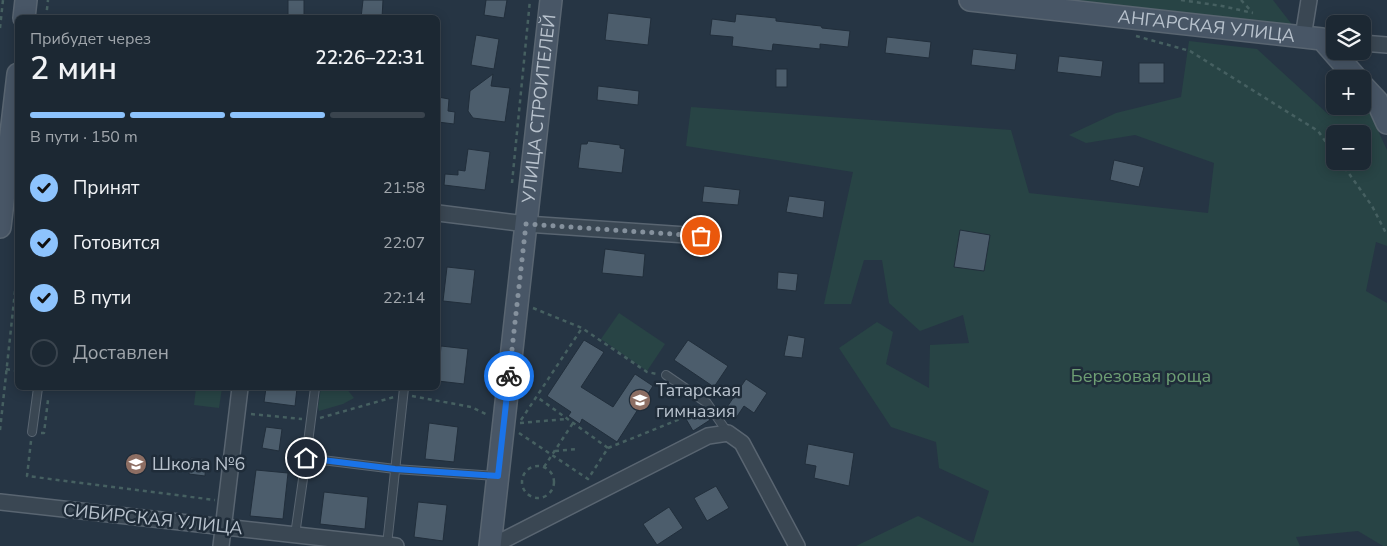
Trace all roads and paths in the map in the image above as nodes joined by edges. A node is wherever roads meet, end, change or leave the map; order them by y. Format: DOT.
graph roads {
  1 [pos="3,0"];
  2 [pos="26,0"];
  3 [pos="48,0"];
  4 [pos="530,0"];
  5 [pos="552,0"];
  6 [pos="970,0"];
  7 [pos="1181,0"];
  8 [pos="1309,0"];
  9 [pos="1253,13"];
  10 [pos="24,15"];
  11 [pos="46,15"];
  12 [pos="0,28"];
  13 [pos="1128,34"];
  14 [pos="1320,39"];
  15 [pos="1371,44"];
  16 [pos="1387,45"];
  17 [pos="1349,70"];
  18 [pos="1371,95"];
  19 [pos="15,101"];
  20 [pos="1387,123"];
  21 [pos="1326,142"];
  22 [pos="9,156"];
  23 [pos="1346,170"];
  24 [pos="512,183"];
  25 [pos="440,213"];
  26 [pos="526,224"];
  27 [pos="0,228"];
  28 [pos="1387,235"];
  29 [pos="701,236"];
  30 [pos="15,290"];
  31 [pos="517,303"];
  32 [pos="582,328"];
  33 [pos="6,370"];
  34 [pos="15,371"];
  35 [pos="666,375"];
  36 [pos="38,390"];
  37 [pos="240,390"];
  38 [pos="315,390"];
  39 [pos="403,391"];
  40 [pos="48,397"];
  41 [pos="537,397"];
  42 [pos="707,403"];
  43 [pos="237,412"];
  44 [pos="567,419"];
  45 [pos="311,420"];
  46 [pos="504,422"];
  47 [pos="573,423"];
  48 [pos="0,430"];
  49 [pos="32,432"];
  50 [pos="728,433"];
  51 [pos="608,448"];
  52 [pos="577,449"];
  53 [pos="555,451"];
  54 [pos="552,455"];
  55 [pos="306,458"];
  56 [pos="544,467"];
  57 [pos="395,469"];
  58 [pos="498,476"];
  59 [pos="226,501"];
  60 [pos="0,502"];
  61 [pos="223,526"];
  62 [pos="295,534"];
  63 [pos="221,546"];
  64 [pos="392,546"];
  65 [pos="491,546"];
  66 [pos="798,546"];
  1 -- 12 [label="path"];
  2 -- 10 [label="street"];
  3 -- 11 [label="path"];
  4 -- 24 [label="path"];
  5 -- 26 [label="street, УЛИЦА СТРОИТЕЛЕЙ"];
  6 -- 14 [label="street, АНГАРСКАЯ УЛИЦА"];
  7 -- 9 [label="path"];
  8 -- 14 [label="street"];
  13 -- 21 [label="path"];
  14 -- 17 [label="street"];
  15 -- 16 [label="street"];
  18 -- 20 [label="street"];
  19 -- 22 [label="street"];
  22 -- 27 [label="street"];
  23 -- 28 [label="path"];
  25 -- 26 [label="street"];
  26 -- 29 [label="street"];
  26 -- 31 [label="street, УЛИЦА СТРОИТЕЛЕЙ"];
  30 -- 33 [label="path"];
  31 -- 32 [label="path"];
  31 -- 46 [label="street, УЛИЦА СТРОИТЕЛЕЙ"];
  32 -- 35 [label="path"];
  32 -- 41 [label="path"];
  33 -- 34 [label="path"];
  33 -- 48 [label="path"];
  35 -- 42 [label="lane"];
  36 -- 49 [label="lane"];
  37 -- 43 [label="street"];
  38 -- 45 [label="lane"];
  39 -- 45 [label="path"];
  39 -- 46 [label="path"];
  39 -- 57 [label="lane"];
  40 -- 49 [label="path"];
  41 -- 44 [label="path"];
  41 -- 44 [label="path"];
  42 -- 50 [label="lane"];
  42 -- 51 [label="path"];
  43 -- 45 [label="path"];
  43 -- 59 [label="street"];
  44 -- 47 [label="path"];
  45 -- 55 [label="lane"];
  46 -- 54 [label="path"];
  46 -- 58 [label="street, УЛИЦА СТРОИТЕЛЕЙ"];
  47 -- 51 [label="path"];
  47 -- 53 [label="path"];
  49 -- 59 [label="path"];
  50 -- 65 [label="street"];
  50 -- 66 [label="street"];
  51 -- 54 [label="path"];
  52 -- 53 [label="path"];
  53 -- 54 [label="path"];
  54 -- 56 [label="path"];
  55 -- 57 [label="lane"];
  55 -- 62 [label="lane"];
  56 -- 56 [label="path"];
  57 -- 58 [label="lane"];
  57 -- 64 [label="lane"];
  58 -- 65 [label="street, УЛИЦА СТРОИТЕЛЕЙ"];
  59 -- 61 [label="street"];
  60 -- 61 [label="street, СИБИРСКАЯ УЛИЦА"];
  61 -- 62 [label="street, СИБИРСКАЯ УЛИЦА"];
  61 -- 63 [label="street"];
  62 -- 64 [label="street, СИБИРСКАЯ УЛИЦА"];
}
